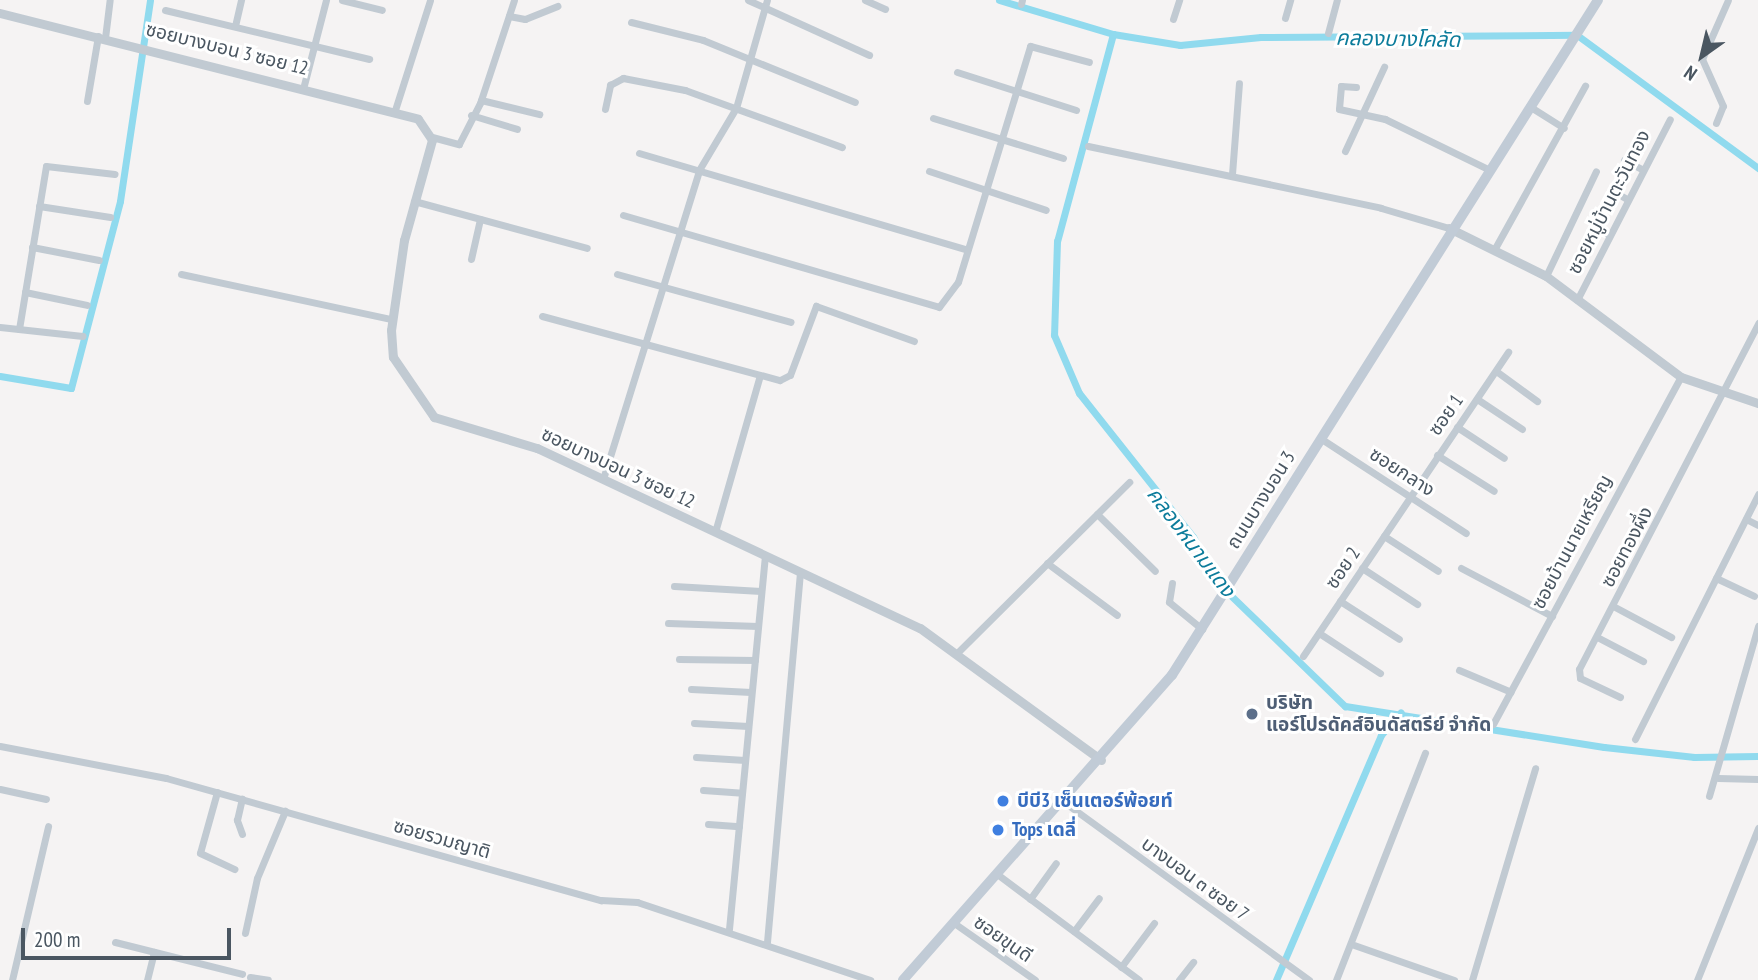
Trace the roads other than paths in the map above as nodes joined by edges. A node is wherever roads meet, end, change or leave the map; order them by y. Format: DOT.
graph roads {
  1 [pos="110,0"];
  2 [pos="241,0"];
  3 [pos="326,0"];
  4 [pos="342,0"];
  5 [pos="430,0"];
  6 [pos="514,0"];
  7 [pos="748,0"];
  8 [pos="864,0"];
  9 [pos="1179,0"];
  10 [pos="1290,0"];
  11 [pos="1337,0"];
  12 [pos="1598,0"];
  13 [pos="1728,0"];
  14 [pos="766,4"];
  15 [pos="558,6"];
  16 [pos="885,9"];
  17 [pos="165,10"];
  18 [pos="382,10"];
  19 [pos="0,13"];
  20 [pos="509,16"];
  21 [pos="1285,18"];
  22 [pos="1173,19"];
  23 [pos="631,22"];
  24 [pos="235,26"];
  25 [pos="1328,33"];
  26 [pos="102,37"];
  27 [pos="315,45"];
  28 [pos="869,55"];
  29 [pos="750,58"];
  30 [pos="369,59"];
  31 [pos="1089,62"];
  32 [pos="1384,67"];
  33 [pos="957,72"];
  34 [pos="1239,83"];
  35 [pos="304,85"];
  36 [pos="1585,86"];
  37 [pos="1356,87"];
  38 [pos="1016,90"];
  39 [pos="481,100"];
  40 [pos="87,102"];
  41 [pos="855,102"];
  42 [pos="1528,105"];
  43 [pos="736,108"];
  44 [pos="606,109"];
  45 [pos="395,110"];
  46 [pos="1076,110"];
  47 [pos="1364,113"];
  48 [pos="539,114"];
  49 [pos="471,115"];
  50 [pos="933,118"];
  51 [pos="1670,119"];
  52 [pos="1716,123"];
  53 [pos="1564,128"];
  54 [pos="517,129"];
  55 [pos="432,137"];
  56 [pos="1001,139"];
  57 [pos="1088,146"];
  58 [pos="842,147"];
  59 [pos="1345,151"];
  60 [pos="639,153"];
  61 [pos="1063,158"];
  62 [pos="1624,160"];
  63 [pos="1488,169"];
  64 [pos="1642,169"];
  65 [pos="699,170"];
  66 [pos="1595,171"];
  67 [pos="929,172"];
  68 [pos="116,174"];
  69 [pos="1232,174"];
  70 [pos="985,189"];
  71 [pos="1613,191"];
  72 [pos="1627,199"];
  73 [pos="414,201"];
  74 [pos="39,206"];
  75 [pos="1046,210"];
  76 [pos="623,215"];
  77 [pos="110,218"];
  78 [pos="480,219"];
  79 [pos="1593,227"];
  80 [pos="1449,228"];
  81 [pos="681,233"];
  82 [pos="1608,234"];
  83 [pos="32,247"];
  84 [pos="587,248"];
  85 [pos="966,249"];
  86 [pos="1494,250"];
  87 [pos="471,259"];
  88 [pos="99,260"];
  89 [pos="181,274"];
  90 [pos="617,274"];
  91 [pos="1546,276"];
  92 [pos="666,288"];
  93 [pos="25,292"];
  94 [pos="1577,300"];
  95 [pos="87,305"];
  96 [pos="542,316"];
  97 [pos="391,319"];
  98 [pos="790,322"];
  99 [pos="1758,323"];
  100 [pos="0,327"];
  101 [pos="19,329"];
  102 [pos="83,337"];
  103 [pos="914,341"];
  104 [pos="649,342"];
  105 [pos="1508,352"];
  106 [pos="1496,371"];
  107 [pos="760,375"];
  108 [pos="1681,377"];
  109 [pos="1725,391"];
  110 [pos="1476,399"];
  111 [pos="1537,401"];
  112 [pos="1758,403"];
  113 [pos="1457,427"];
  114 [pos="1522,429"];
  115 [pos="1320,438"];
  116 [pos="1437,455"];
  117 [pos="1504,458"];
  118 [pos="603,480"];
  119 [pos="1129,482"];
  120 [pos="1494,491"];
  121 [pos="1758,494"];
  122 [pos="1410,497"];
  123 [pos="1097,514"];
  124 [pos="1746,519"];
  125 [pos="1758,525"];
  126 [pos="715,532"];
  127 [pos="1466,533"];
  128 [pos="1384,536"];
  129 [pos="765,556"];
  130 [pos="1047,563"];
  131 [pos="1461,568"];
  132 [pos="1362,569"];
  133 [pos="1155,571"];
  134 [pos="1438,571"];
  135 [pos="800,572"];
  136 [pos="1716,578"];
  137 [pos="1171,583"];
  138 [pos="674,586"];
  139 [pos="761,590"];
  140 [pos="1754,596"];
  141 [pos="1340,601"];
  142 [pos="1418,604"];
  143 [pos="1613,606"];
  144 [pos="1117,615"];
  145 [pos="1552,616"];
  146 [pos="668,623"];
  147 [pos="758,626"];
  148 [pos="1758,626"];
  149 [pos="1202,629"];
  150 [pos="1319,633"];
  151 [pos="1597,637"];
  152 [pos="1671,637"];
  153 [pos="1399,639"];
  154 [pos="959,651"];
  155 [pos="1303,656"];
  156 [pos="679,659"];
  157 [pos="755,660"];
  158 [pos="1643,661"];
  159 [pos="1459,670"];
  160 [pos="1380,673"];
  161 [pos="691,690"];
  162 [pos="751,692"];
  163 [pos="1511,692"];
  164 [pos="1620,697"];
  165 [pos="694,723"];
  166 [pos="1493,724"];
  167 [pos="748,726"];
  168 [pos="1635,739"];
  169 [pos="0,746"];
  170 [pos="1425,753"];
  171 [pos="696,757"];
  172 [pos="745,760"];
  173 [pos="1101,760"];
  174 [pos="1535,768"];
  175 [pos="1718,773"];
  176 [pos="1758,779"];
  177 [pos="0,789"];
  178 [pos="703,790"];
  179 [pos="217,792"];
  180 [pos="742,793"];
  181 [pos="1709,796"];
  182 [pos="46,799"];
  183 [pos="242,799"];
  184 [pos="1064,802"];
  185 [pos="285,811"];
  186 [pos="708,824"];
  187 [pos="48,826"];
  188 [pos="739,826"];
  189 [pos="1758,828"];
  190 [pos="242,834"];
  191 [pos="1056,863"];
  192 [pos="235,869"];
  193 [pos="997,874"];
  194 [pos="1099,898"];
  195 [pos="1030,899"];
  196 [pos="954,923"];
  197 [pos="1154,923"];
  198 [pos="729,929"];
  199 [pos="1074,932"];
  200 [pos="244,933"];
  201 [pos="115,942"];
  202 [pos="767,942"];
  203 [pos="1354,945"];
  204 [pos="154,952"];
  205 [pos="1193,962"];
  206 [pos="1121,967"];
  207 [pos="242,974"];
  208 [pos="250,977"];
  209 [pos="12,980"];
  210 [pos="147,980"];
  211 [pos="268,980"];
  212 [pos="870,980"];
  213 [pos="903,980"];
  214 [pos="1035,980"];
  215 [pos="1139,980"];
  216 [pos="1180,980"];
  217 [pos="1309,980"];
  218 [pos="1336,980"];
  219 [pos="1454,980"];
  220 [pos="1472,980"];
  221 [pos="1697,980"];
  1 -- 26 [label="street"];
  2 -- 24 [label="street"];
  3 -- 27 [label="street"];
  4 -- 18 [label="street"];
  5 -- 45 [label="street"];
  6 -- 20 [label="street"];
  7 -- 14 [label="street"];
  8 -- 16 [label="street"];
  9 -- 22 [label="street"];
  10 -- 21 [label="street"];
  11 -- 25 [label="street"];
  12 -- 42 [label="main road, ถนนบางบอน 3"];
  13 -- 52 [label="street"];
  14 -- 28 [label="street"];
  14 -- 29 [label="street"];
  15 -- 20 [label="street"];
  17 -- 24 [label="street"];
  19 -- 26 [label="street, ซอยบางบอน 3 ซอย 12"];
  20 -- 39 [label="street"];
  23 -- 29 [label="street"];
  24 -- 27 [label="street"];
  26 -- 35 [label="street, ซอยบางบอน 3 ซอย 12"];
  26 -- 40 [label="street"];
  27 -- 30 [label="street"];
  27 -- 35 [label="street"];
  29 -- 41 [label="street"];
  29 -- 43 [label="street"];
  31 -- 38 [label="street"];
  32 -- 47 [label="street"];
  33 -- 38 [label="street"];
  34 -- 69 [label="street"];
  35 -- 45 [label="street, ซอยบางบอน 3 ซอย 12"];
  36 -- 53 [label="street"];
  37 -- 47 [label="street"];
  38 -- 46 [label="street"];
  38 -- 56 [label="street"];
  39 -- 48 [label="street"];
  39 -- 49 [label="street"];
  42 -- 53 [label="street"];
  42 -- 63 [label="main road, ถนนบางบอน 3"];
  43 -- 44 [label="street"];
  43 -- 58 [label="street"];
  43 -- 65 [label="street"];
  45 -- 55 [label="street, ซอยบางบอน 3 ซอย 12"];
  47 -- 59 [label="street"];
  47 -- 63 [label="street"];
  49 -- 54 [label="street"];
  49 -- 55 [label="street"];
  50 -- 56 [label="street"];
  51 -- 64 [label="street, ซอยหมู่บ้านตะวันทอง"];
  53 -- 86 [label="street"];
  55 -- 73 [label="street, ซอยบางบอน 3 ซอย 12"];
  56 -- 61 [label="street"];
  56 -- 70 [label="street"];
  57 -- 69 [label="street"];
  60 -- 65 [label="street"];
  62 -- 64 [label="street"];
  63 -- 80 [label="main road, ถนนบางบอน 3"];
  64 -- 72 [label="street, ซอยหมู่บ้านตะวันทอง"];
  65 -- 81 [label="street"];
  65 -- 85 [label="street"];
  66 -- 91 [label="street"];
  67 -- 70 [label="street"];
  68 -- 74 [label="street"];
  69 -- 80 [label="street"];
  70 -- 75 [label="street"];
  70 -- 85 [label="street"];
  71 -- 72 [label="street"];
  72 -- 82 [label="street, ซอยหมู่บ้านตะวันทอง"];
  73 -- 78 [label="street"];
  73 -- 97 [label="street, ซอยบางบอน 3 ซอย 12"];
  74 -- 77 [label="street"];
  74 -- 83 [label="street"];
  76 -- 81 [label="street"];
  78 -- 84 [label="street"];
  78 -- 87 [label="street"];
  79 -- 82 [label="street"];
  80 -- 86 [label="street"];
  80 -- 115 [label="main road, ถนนบางบอน 3"];
  81 -- 85 [label="street"];
  81 -- 92 [label="street"];
  82 -- 94 [label="street, ซอยหมู่บ้านตะวันทอง"];
  83 -- 88 [label="street"];
  83 -- 93 [label="street"];
  86 -- 91 [label="street"];
  89 -- 97 [label="street"];
  90 -- 92 [label="street"];
  91 -- 94 [label="street"];
  92 -- 98 [label="street"];
  92 -- 104 [label="street"];
  93 -- 95 [label="street"];
  93 -- 101 [label="street"];
  94 -- 108 [label="street"];
  96 -- 104 [label="street"];
  97 -- 118 [label="street, ซอยบางบอน 3 ซอย 12"];
  99 -- 109 [label="street, ซอยทองผึ่ง"];
  100 -- 101 [label="street"];
  101 -- 102 [label="street"];
  103 -- 107 [label="street"];
  104 -- 107 [label="street"];
  104 -- 118 [label="street"];
  105 -- 106 [label="street, ซอย 1"];
  106 -- 110 [label="street, ซอย 1"];
  106 -- 111 [label="street"];
  107 -- 126 [label="street"];
  108 -- 109 [label="street"];
  108 -- 145 [label="street, ซอยบ้านนายเหรียญ"];
  109 -- 112 [label="street"];
  109 -- 143 [label="street, ซอยทองผึ่ง"];
  110 -- 113 [label="street, ซอย 1"];
  110 -- 114 [label="street"];
  113 -- 116 [label="street, ซอย 1"];
  113 -- 117 [label="street"];
  115 -- 122 [label="street, ซอยกลาง"];
  115 -- 149 [label="main road, ถนนบางบอน 3"];
  116 -- 120 [label="street"];
  116 -- 122 [label="street, ซอย 1"];
  118 -- 126 [label="street, ซอยบางบอน 3 ซอย 12"];
  119 -- 123 [label="street"];
  121 -- 124 [label="street"];
  122 -- 127 [label="street, ซอยกลาง"];
  122 -- 128 [label="street, ซอย 2"];
  123 -- 130 [label="street"];
  123 -- 133 [label="street"];
  124 -- 125 [label="street"];
  124 -- 136 [label="street"];
  126 -- 129 [label="street, ซอยบางบอน 3 ซอย 12"];
  128 -- 132 [label="street, ซอย 2"];
  128 -- 134 [label="street"];
  129 -- 135 [label="street, ซอยบางบอน 3 ซอย 12"];
  129 -- 139 [label="street"];
  130 -- 144 [label="street"];
  130 -- 154 [label="street"];
  131 -- 145 [label="street"];
  132 -- 141 [label="street, ซอย 2"];
  132 -- 142 [label="street"];
  135 -- 154 [label="street, ซอยบางบอน 3 ซอย 12"];
  135 -- 202 [label="street"];
  136 -- 140 [label="street"];
  136 -- 168 [label="street"];
  137 -- 149 [label="street"];
  138 -- 139 [label="street"];
  139 -- 147 [label="street"];
  141 -- 150 [label="street, ซอย 2"];
  141 -- 153 [label="street"];
  143 -- 151 [label="street, ซอยทองผึ่ง"];
  143 -- 152 [label="street"];
  145 -- 163 [label="street, ซอยบ้านนายเหรียญ"];
  146 -- 147 [label="street"];
  147 -- 157 [label="street"];
  148 -- 175 [label="street"];
  149 -- 173 [label="main road, ถนนบางบอน 3"];
  150 -- 155 [label="street, ซอย 2"];
  150 -- 160 [label="street"];
  151 -- 158 [label="street"];
  151 -- 164 [label="street, ซอยทองผึ่ง"];
  154 -- 173 [label="street, ซอยบางบอน 3 ซอย 12"];
  156 -- 157 [label="street"];
  157 -- 162 [label="street"];
  159 -- 163 [label="street"];
  161 -- 162 [label="street"];
  162 -- 167 [label="street"];
  163 -- 166 [label="street, ซอยบ้านนายเหรียญ"];
  165 -- 167 [label="street"];
  167 -- 172 [label="street"];
  169 -- 179 [label="street, ซอยรวมญาติ"];
  170 -- 203 [label="street"];
  171 -- 172 [label="street"];
  172 -- 180 [label="street"];
  173 -- 184 [label="main road, ถนนบางบอน 3"];
  174 -- 220 [label="street"];
  175 -- 176 [label="street"];
  175 -- 181 [label="street"];
  177 -- 182 [label="street"];
  178 -- 180 [label="street"];
  179 -- 183 [label="street, ซอยรวมญาติ"];
  179 -- 192 [label="street"];
  180 -- 188 [label="street"];
  183 -- 185 [label="street, ซอยรวมญาติ"];
  183 -- 190 [label="street"];
  184 -- 193 [label="main road, ถนนบางบอน 3"];
  184 -- 217 [label="street, บางบอน ๓ ซอย 7"];
  185 -- 198 [label="street, ซอยรวมญาติ"];
  185 -- 200 [label="street"];
  186 -- 188 [label="street"];
  187 -- 209 [label="street"];
  188 -- 198 [label="street"];
  189 -- 221 [label="street"];
  191 -- 195 [label="street"];
  193 -- 195 [label="street"];
  193 -- 196 [label="main road, ถนนบางบอน 3"];
  194 -- 199 [label="street"];
  195 -- 199 [label="street"];
  196 -- 213 [label="main road, ถนนบางบอน 3"];
  196 -- 214 [label="street, ซอยขุนดี"];
  197 -- 206 [label="street"];
  198 -- 202 [label="street, ซอยรวมญาติ"];
  199 -- 206 [label="street"];
  201 -- 204 [label="street"];
  202 -- 212 [label="street, ซอยรวมญาติ"];
  203 -- 218 [label="street"];
  203 -- 219 [label="street"];
  204 -- 207 [label="street"];
  204 -- 210 [label="street"];
  205 -- 216 [label="street"];
  206 -- 215 [label="street"];
  208 -- 211 [label="street"];
}
